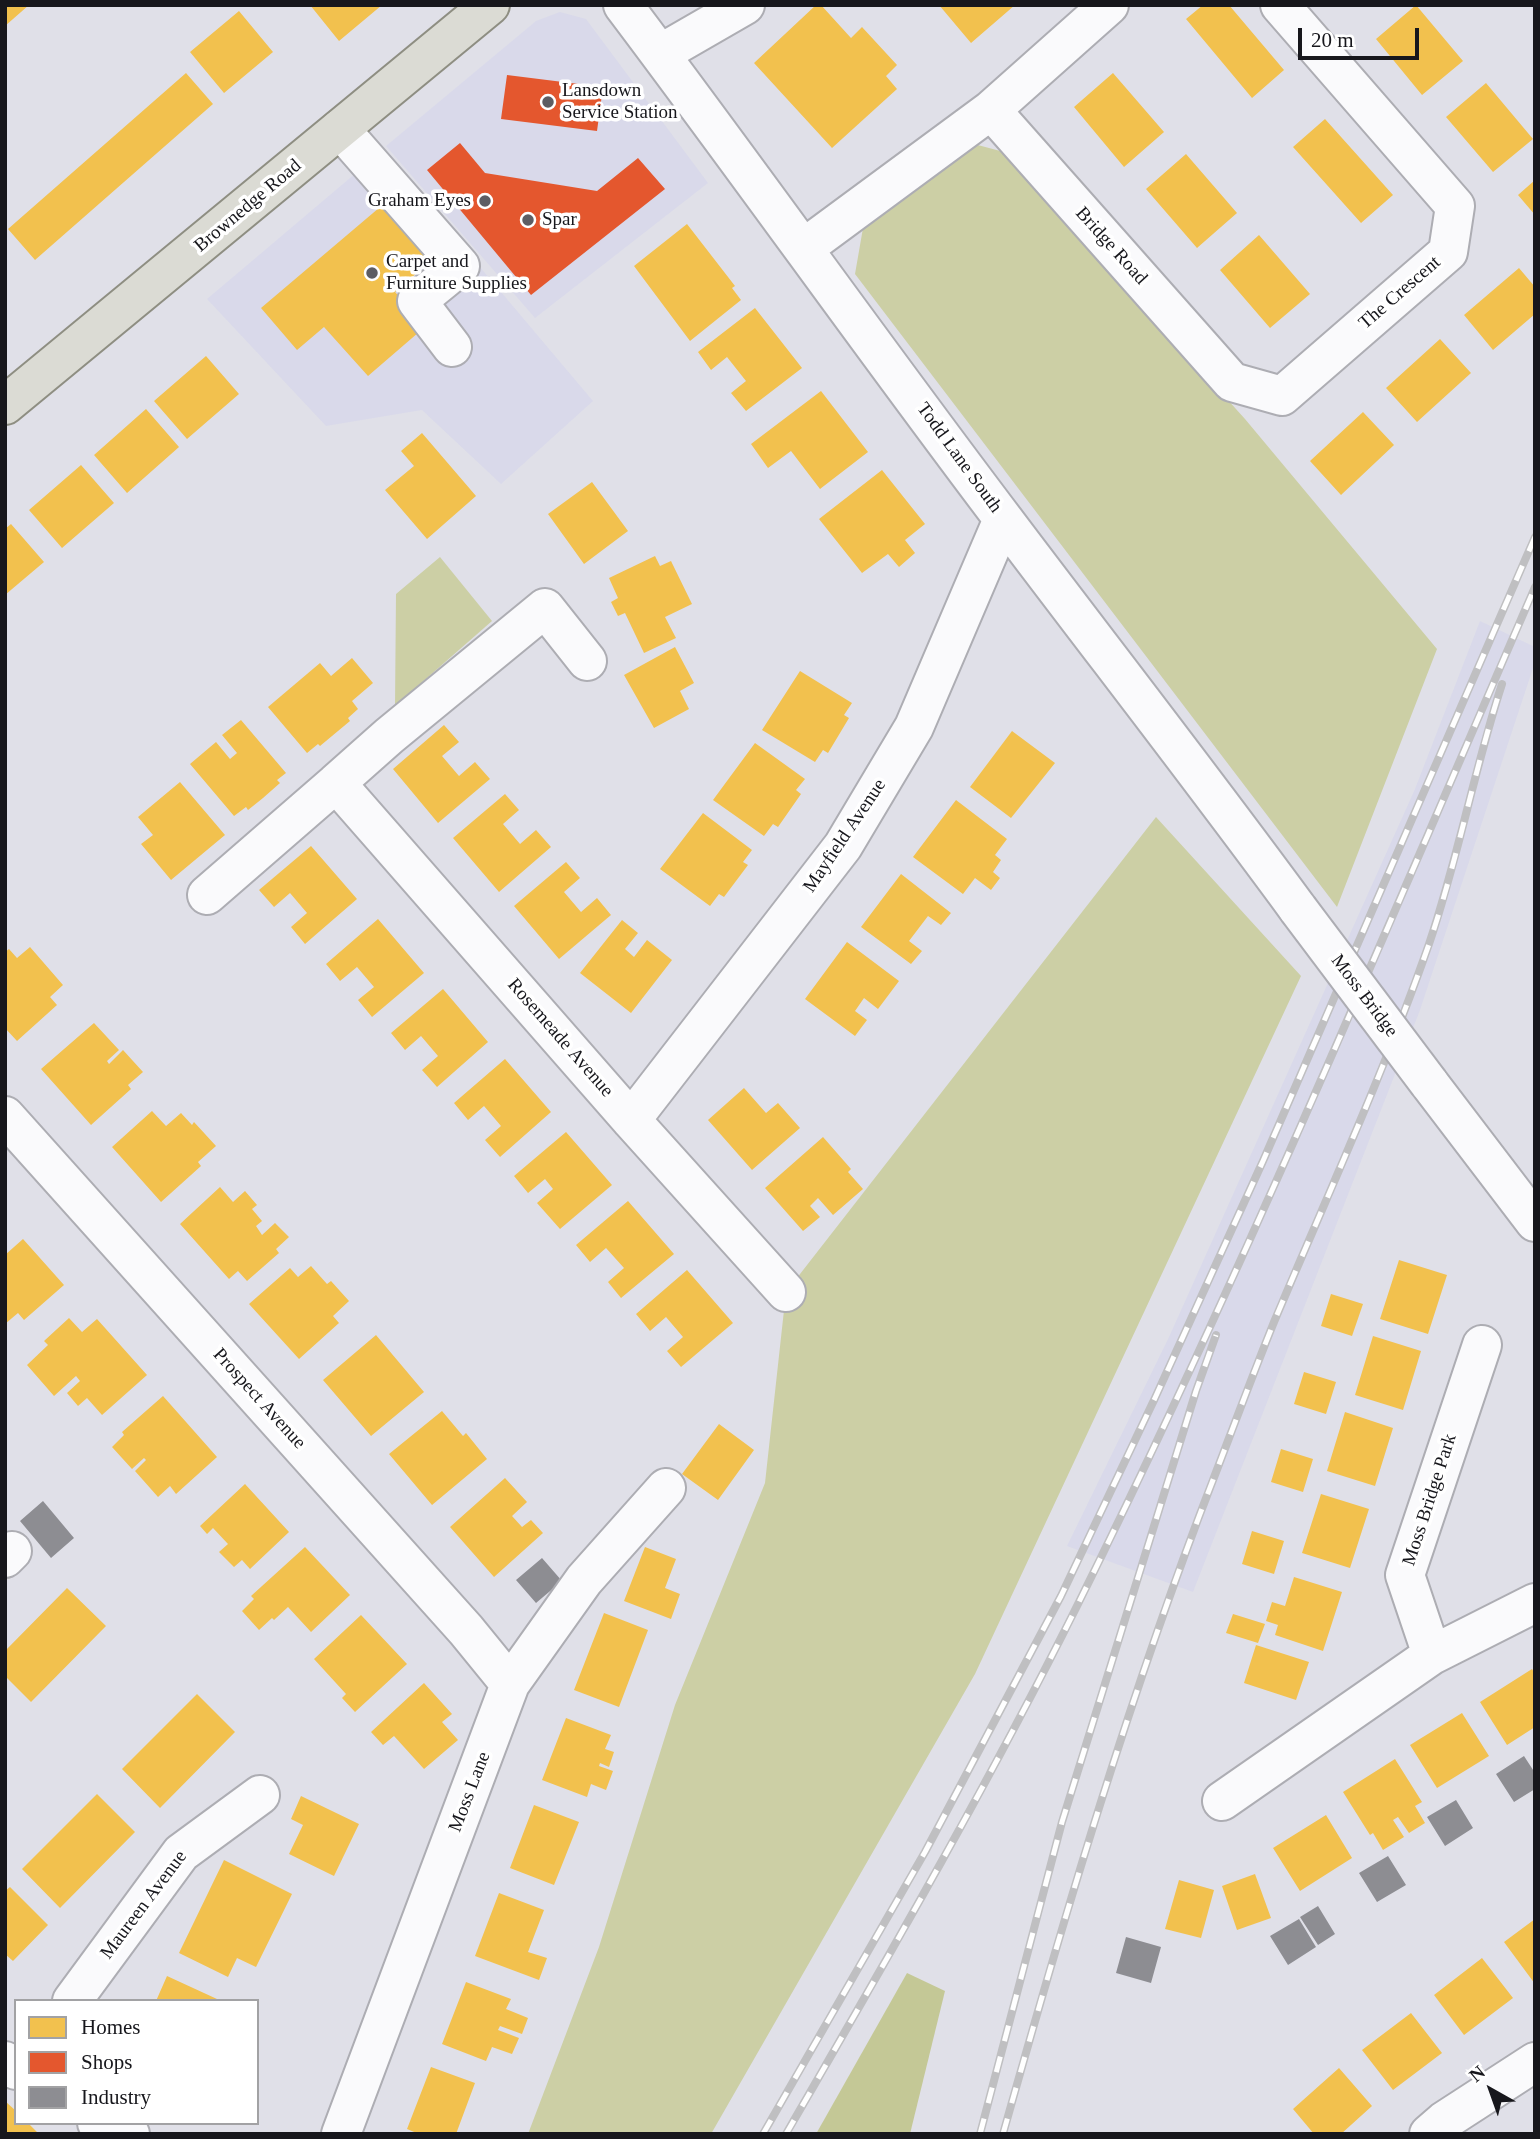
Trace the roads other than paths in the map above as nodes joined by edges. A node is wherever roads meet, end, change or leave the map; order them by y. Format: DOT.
graph roads {
  1 [pos="490,5"];
  2 [pos="623,5"];
  3 [pos="745,5"];
  4 [pos="1109,5"];
  5 [pos="1280,5"];
  6 [pos="660,54"];
  7 [pos="991,110"];
  8 [pos="340,129"];
  9 [pos="804,247"];
  10 [pos="452,347"];
  11 [pos="1232,382"];
  12 [pos="5,405"];
  13 [pos="1003,519"];
  14 [pos="587,661"];
  15 [pos="336,783"];
  16 [pos="207,895"];
  17 [pos="1298,909"];
  18 [pos="5,1116"];
  19 [pos="631,1120"];
  20 [pos="1535,1222"];
  21 [pos="786,1293"];
  22 [pos="1482,1345"];
  23 [pos="666,1488"];
  24 [pos="1535,1603"];
  25 [pos="1433,1655"];
  26 [pos="510,1684"];
  27 [pos="260,1795"];
  28 [pos="1222,1801"];
  29 [pos="73,1999"];
  30 [pos="1535,2062"];
  31 [pos="103,2125"];
  32 [pos="130,2134"];
  33 [pos="341,2134"];
  34 [pos="1429,2134"];
  1 -- 8 [label="main road, Brownedge Road"];
  2 -- 6 [label="street, Todd Lane South"];
  3 -- 6 [label="street"];
  4 -- 7 [label="street"];
  5 -- 11 [label="street, The Crescent"];
  6 -- 9 [label="street, Todd Lane South"];
  7 -- 9 [label="street"];
  7 -- 11 [label="street, Bridge Road"];
  8 -- 10 [label="street"];
  8 -- 12 [label="main road, Brownedge Road"];
  9 -- 13 [label="street, Todd Lane South"];
  13 -- 17 [label="street, Todd Lane South"];
  13 -- 19 [label="street, Mayfield Avenue"];
  14 -- 15 [label="street"];
  15 -- 16 [label="street"];
  15 -- 19 [label="street, Rosemeade Avenue"];
  17 -- 20 [label="street, Moss Bridge, bridge"];
  18 -- 26 [label="street, Prospect Avenue"];
  19 -- 21 [label="street, Rosemeade Avenue"];
  22 -- 25 [label="street, Moss Bridge Park"];
  23 -- 26 [label="street, Moss Lane"];
  24 -- 25 [label="street"];
  25 -- 28 [label="street"];
  26 -- 33 [label="street, Moss Lane"];
  27 -- 29 [label="street, Maureen Avenue"];
  30 -- 34 [label="street"];
  31 -- 32 [label="street"];
}
